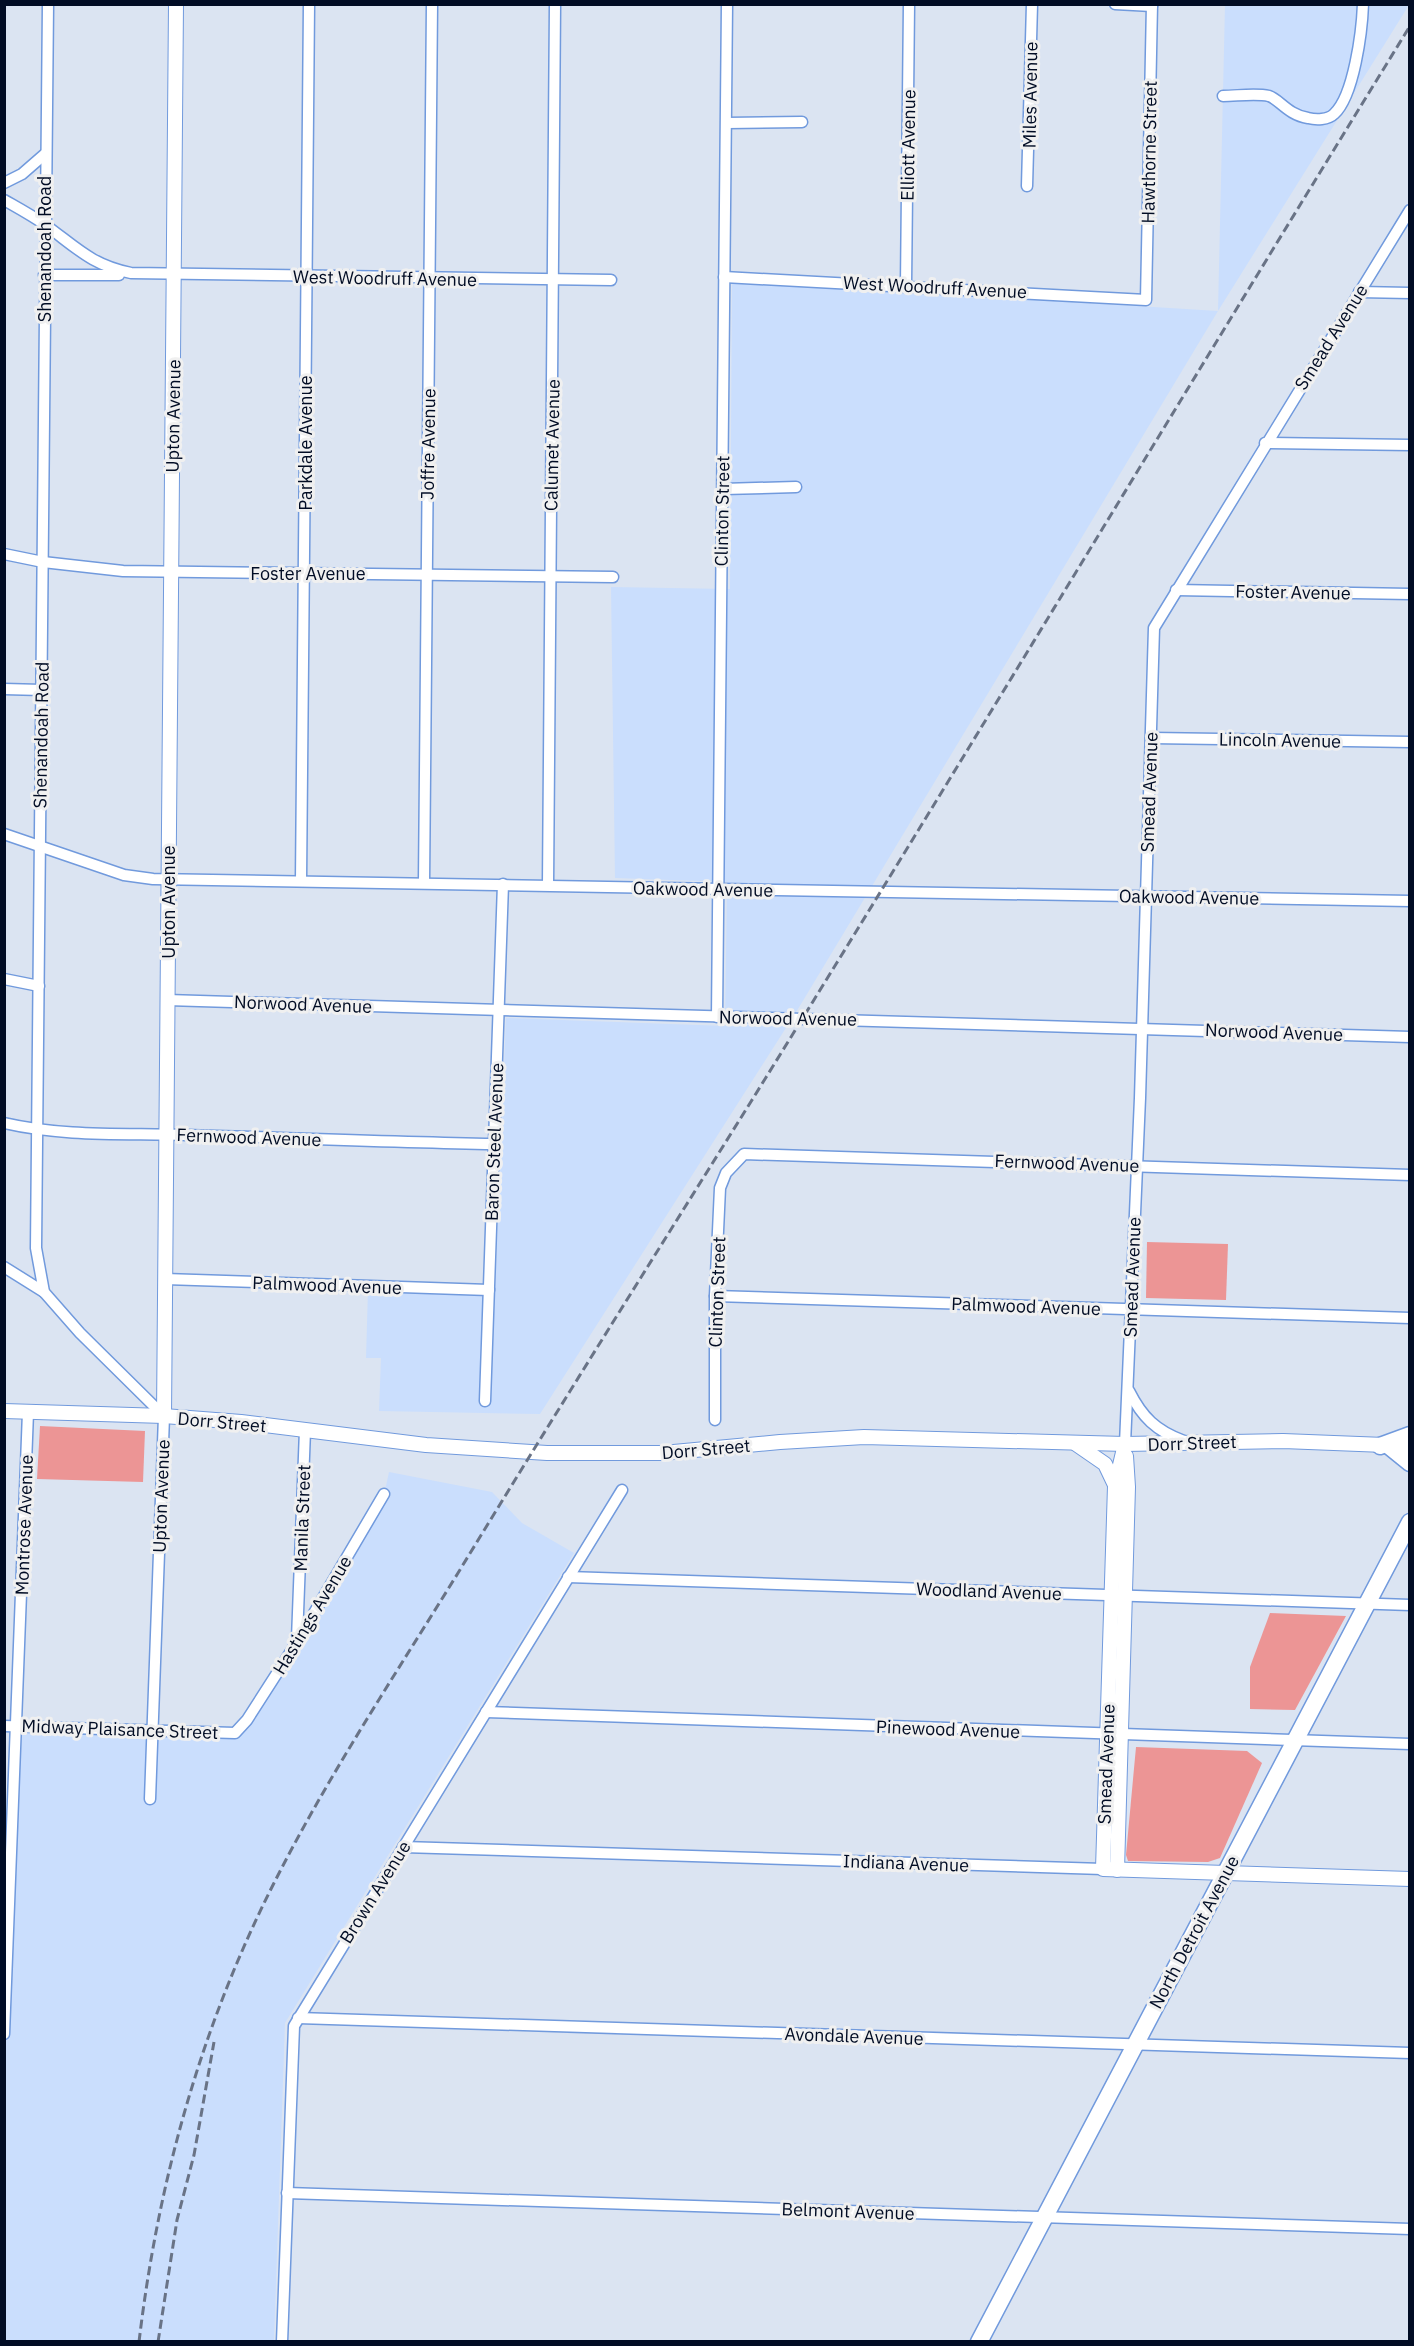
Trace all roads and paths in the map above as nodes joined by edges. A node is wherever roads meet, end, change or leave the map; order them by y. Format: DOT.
graph roads {
  1 [pos="48,4"];
  2 [pos="176,4"];
  3 [pos="309,4"];
  4 [pos="432,4"];
  5 [pos="555,4"];
  6 [pos="727,4"];
  7 [pos="909,4"];
  8 [pos="1032,4"];
  9 [pos="1114,4"];
  10 [pos="1363,4"];
  11 [pos="1152,5"];
  12 [pos="1223,96"];
  13 [pos="802,122"];
  14 [pos="727,123"];
  15 [pos="45,154"];
  16 [pos="4,183"];
  17 [pos="1027,186"];
  18 [pos="4,200"];
  19 [pos="1410,210"];
  20 [pos="44,225"];
  21 [pos="44,275"];
  22 [pos="159,275"];
  23 [pos="174,275"];
  24 [pos="306,277"];
  25 [pos="724,277"];
  26 [pos="430,278"];
  27 [pos="554,280"];
  28 [pos="610,280"];
  29 [pos="906,285"];
  30 [pos="1359,292"];
  31 [pos="1410,293"];
  32 [pos="1146,300"];
  33 [pos="1265,443"];
  34 [pos="1410,445"];
  35 [pos="796,487"];
  36 [pos="723,489"];
  37 [pos="4,554"];
  38 [pos="43,562"];
  39 [pos="171,571"];
  40 [pos="304,573"];
  41 [pos="426,574"];
  42 [pos="551,576"];
  43 [pos="613,576"];
  44 [pos="1176,590"];
  45 [pos="1410,594"];
  46 [pos="4,689"];
  47 [pos="42,690"];
  48 [pos="1151,738"];
  49 [pos="1410,742"];
  50 [pos="4,834"];
  51 [pos="40,845"];
  52 [pos="168,880"];
  53 [pos="301,881"];
  54 [pos="424,883"];
  55 [pos="503,884"];
  56 [pos="548,885"];
  57 [pos="719,889"];
  58 [pos="1146,895"];
  59 [pos="1410,901"];
  60 [pos="4,979"];
  61 [pos="39,986"];
  62 [pos="167,1000"];
  63 [pos="498,1010"];
  64 [pos="717,1017"];
  65 [pos="1142,1027"];
  66 [pos="1410,1037"];
  67 [pos="4,1124"];
  68 [pos="38,1131"];
  69 [pos="165,1134"];
  70 [pos="494,1144"];
  71 [pos="1137,1166"];
  72 [pos="730,1167"];
  73 [pos="1410,1174"];
  74 [pos="4,1267"];
  75 [pos="165,1279"];
  76 [pos="489,1290"];
  77 [pos="44,1292"];
  78 [pos="715,1296"];
  79 [pos="1131,1309"];
  80 [pos="1410,1318"];
  81 [pos="1128,1388"];
  82 [pos="485,1401"];
  83 [pos="4,1411"];
  84 [pos="28,1412"];
  85 [pos="164,1416"];
  86 [pos="715,1420"];
  87 [pos="305,1430"];
  88 [pos="1410,1435"];
  89 [pos="1074,1443"];
  90 [pos="1125,1444"];
  91 [pos="1192,1444"];
  92 [pos="1385,1446"];
  93 [pos="1410,1446"];
  94 [pos="1410,1464"];
  95 [pos="1115,1486"];
  96 [pos="622,1490"];
  97 [pos="384,1494"];
  98 [pos="1410,1522"];
  99 [pos="568,1577"];
  100 [pos="1118,1595"];
  101 [pos="1365,1603"];
  102 [pos="1410,1605"];
  103 [pos="297,1642"];
  104 [pos="486,1712"];
  105 [pos="4,1726"];
  106 [pos="16,1726"];
  107 [pos="152,1730"];
  108 [pos="235,1733"];
  109 [pos="1114,1734"];
  110 [pos="1295,1741"];
  111 [pos="1410,1744"];
  112 [pos="150,1799"];
  113 [pos="403,1847"];
  114 [pos="1110,1870"];
  115 [pos="1225,1873"];
  116 [pos="1410,1879"];
  117 [pos="5,2008"];
  118 [pos="298,2018"];
  119 [pos="4,2034"];
  120 [pos="1133,2046"];
  121 [pos="1410,2054"];
  122 [pos="287,2193"];
  123 [pos="1044,2217"];
  124 [pos="1410,2229"];
  125 [pos="282,2342"];
  126 [pos="978,2342"];
  1 -- 15 [label="street, Shenandoah Road"];
  2 -- 23 [label="street, Upton Avenue"];
  3 -- 24 [label="street, Parkdale Avenue"];
  4 -- 26 [label="street, Joffre Avenue"];
  5 -- 27 [label="street, Calumet Avenue"];
  6 -- 14 [label="street, Clinton Street"];
  7 -- 29 [label="street, Elliott Avenue"];
  8 -- 17 [label="street, Miles Avenue"];
  9 -- 11 [label="street"];
  10 -- 12 [label="street"];
  11 -- 32 [label="street, Hawthorne Street"];
  13 -- 14 [label="street"];
  14 -- 25 [label="street, Clinton Street"];
  15 -- 16 [label="street"];
  15 -- 20 [label="street, Shenandoah Road"];
  18 -- 20 [label="street, West Woodruff Avenue"];
  19 -- 30 [label="street, Smead Avenue"];
  20 -- 21 [label="street, Shenandoah Road"];
  20 -- 22 [label="street, West Woodruff Avenue"];
  21 -- 22 [label="street, West Woodruff Avenue"];
  21 -- 38 [label="street, Shenandoah Road"];
  22 -- 23 [label="street, West Woodruff Avenue"];
  23 -- 24 [label="street, West Woodruff Avenue"];
  23 -- 39 [label="street, Upton Avenue"];
  24 -- 26 [label="street, West Woodruff Avenue"];
  24 -- 40 [label="street, Parkdale Avenue"];
  25 -- 29 [label="street, West Woodruff Avenue"];
  25 -- 36 [label="street, Clinton Street"];
  26 -- 27 [label="street, West Woodruff Avenue"];
  26 -- 41 [label="street, Joffre Avenue"];
  27 -- 28 [label="street, West Woodruff Avenue"];
  27 -- 42 [label="street, Calumet Avenue"];
  29 -- 32 [label="street, West Woodruff Avenue"];
  30 -- 31 [label="street"];
  30 -- 33 [label="street, Smead Avenue"];
  33 -- 34 [label="street"];
  33 -- 44 [label="street, Smead Avenue"];
  35 -- 36 [label="street"];
  36 -- 57 [label="street, Clinton Street"];
  37 -- 38 [label="street, Foster Avenue"];
  38 -- 39 [label="street, Foster Avenue"];
  38 -- 47 [label="street, Shenandoah Road"];
  39 -- 40 [label="street, Foster Avenue"];
  39 -- 52 [label="street, Upton Avenue"];
  40 -- 41 [label="street, Foster Avenue"];
  40 -- 53 [label="street, Parkdale Avenue"];
  41 -- 42 [label="street, Foster Avenue"];
  41 -- 54 [label="street, Joffre Avenue"];
  42 -- 43 [label="street, Foster Avenue"];
  42 -- 56 [label="street, Calumet Avenue"];
  44 -- 45 [label="street, Foster Avenue"];
  44 -- 48 [label="street, Smead Avenue"];
  46 -- 47 [label="street"];
  47 -- 51 [label="street, Shenandoah Road"];
  48 -- 49 [label="street, Lincoln Avenue"];
  48 -- 58 [label="street, Smead Avenue"];
  50 -- 51 [label="street, Oakwood Avenue"];
  51 -- 52 [label="street, Oakwood Avenue"];
  51 -- 61 [label="street, Shenandoah Road"];
  52 -- 53 [label="street, Oakwood Avenue"];
  52 -- 62 [label="street, Upton Avenue"];
  53 -- 54 [label="street, Oakwood Avenue"];
  54 -- 55 [label="street, Oakwood Avenue"];
  55 -- 56 [label="street, Oakwood Avenue"];
  55 -- 63 [label="street, Baron Steel Avenue"];
  56 -- 57 [label="street, Oakwood Avenue"];
  57 -- 58 [label="street, Oakwood Avenue"];
  57 -- 64 [label="street, Clinton Street"];
  58 -- 59 [label="street, Oakwood Avenue"];
  58 -- 65 [label="street, Smead Avenue"];
  60 -- 61 [label="street"];
  61 -- 68 [label="street, Shenandoah Road"];
  62 -- 63 [label="street, Norwood Avenue"];
  62 -- 69 [label="street, Upton Avenue"];
  63 -- 64 [label="street, Norwood Avenue"];
  63 -- 70 [label="street, Baron Steel Avenue"];
  64 -- 65 [label="street, Norwood Avenue"];
  65 -- 66 [label="street, Norwood Avenue"];
  65 -- 71 [label="street, Smead Avenue"];
  67 -- 68 [label="street, Fernwood Avenue"];
  68 -- 69 [label="street, Fernwood Avenue"];
  68 -- 77 [label="street, Shenandoah Road"];
  69 -- 70 [label="street, Fernwood Avenue"];
  69 -- 75 [label="street, Upton Avenue"];
  70 -- 76 [label="street, Baron Steel Avenue"];
  71 -- 72 [label="street, Fernwood Avenue"];
  71 -- 73 [label="street, Fernwood Avenue"];
  71 -- 79 [label="street, Smead Avenue"];
  72 -- 78 [label="street, Clinton Street"];
  74 -- 77 [label="street"];
  75 -- 76 [label="street, Palmwood Avenue"];
  75 -- 85 [label="street, Upton Avenue"];
  76 -- 82 [label="street, Baron Steel Avenue"];
  77 -- 85 [label="street"];
  78 -- 79 [label="street, Palmwood Avenue"];
  78 -- 86 [label="street, Clinton Street"];
  79 -- 80 [label="street, Palmwood Avenue"];
  79 -- 81 [label="street, Smead Avenue"];
  81 -- 90 [label="street, Smead Avenue"];
  81 -- 91 [label="street"];
  83 -- 84 [label="street, Dorr Street"];
  84 -- 85 [label="street, Dorr Street"];
  84 -- 106 [label="street, Montrose Avenue"];
  85 -- 87 [label="street, Dorr Street"];
  85 -- 107 [label="street, Upton Avenue"];
  87 -- 89 [label="street, Dorr Street"];
  87 -- 103 [label="street, Manila Street"];
  88 -- 92 [label="main road"];
  89 -- 90 [label="street, Dorr Street"];
  89 -- 95 [label="street"];
  90 -- 91 [label="street, Dorr Street"];
  90 -- 95 [label="street, Smead Avenue"];
  90 -- 100 [label="street, Smead Avenue"];
  91 -- 92 [label="street, Dorr Street"];
  92 -- 93 [label="street, Dorr Street"];
  92 -- 94 [label="main road"];
  95 -- 100 [label="street, Smead Avenue"];
  96 -- 99 [label="street, Brown Avenue"];
  97 -- 103 [label="street, Hastings Avenue"];
  98 -- 101 [label="main road, North Detroit Avenue"];
  99 -- 100 [label="street, Woodland Avenue"];
  99 -- 104 [label="street, Brown Avenue"];
  100 -- 101 [label="street, Woodland Avenue"];
  100 -- 109 [label="street, Smead Avenue"];
  101 -- 102 [label="street, Woodland Avenue"];
  101 -- 110 [label="main road, North Detroit Avenue"];
  103 -- 108 [label="street, Hastings Avenue"];
  104 -- 109 [label="street, Pinewood Avenue"];
  104 -- 113 [label="street, Brown Avenue"];
  105 -- 106 [label="street, Midway Plaisance Street"];
  106 -- 107 [label="street, Midway Plaisance Street"];
  106 -- 117 [label="street, Montrose Avenue"];
  107 -- 108 [label="street, Midway Plaisance Street"];
  107 -- 112 [label="street, Upton Avenue"];
  109 -- 110 [label="street, Pinewood Avenue"];
  109 -- 114 [label="street, Smead Avenue"];
  110 -- 111 [label="street, Pinewood Avenue"];
  110 -- 115 [label="main road, North Detroit Avenue"];
  113 -- 114 [label="street, Indiana Avenue"];
  113 -- 118 [label="street, Brown Avenue"];
  114 -- 115 [label="street, Indiana Avenue"];
  115 -- 116 [label="street, Indiana Avenue"];
  115 -- 120 [label="main road, North Detroit Avenue"];
  117 -- 119 [label="street, Montrose Avenue"];
  118 -- 120 [label="street, Avondale Avenue"];
  118 -- 122 [label="street, Brown Avenue"];
  120 -- 121 [label="street, Avondale Avenue"];
  120 -- 123 [label="main road, North Detroit Avenue"];
  122 -- 123 [label="street, Belmont Avenue"];
  122 -- 125 [label="street, Brown Avenue"];
  123 -- 124 [label="street, Belmont Avenue"];
  123 -- 126 [label="main road, North Detroit Avenue"];
}
